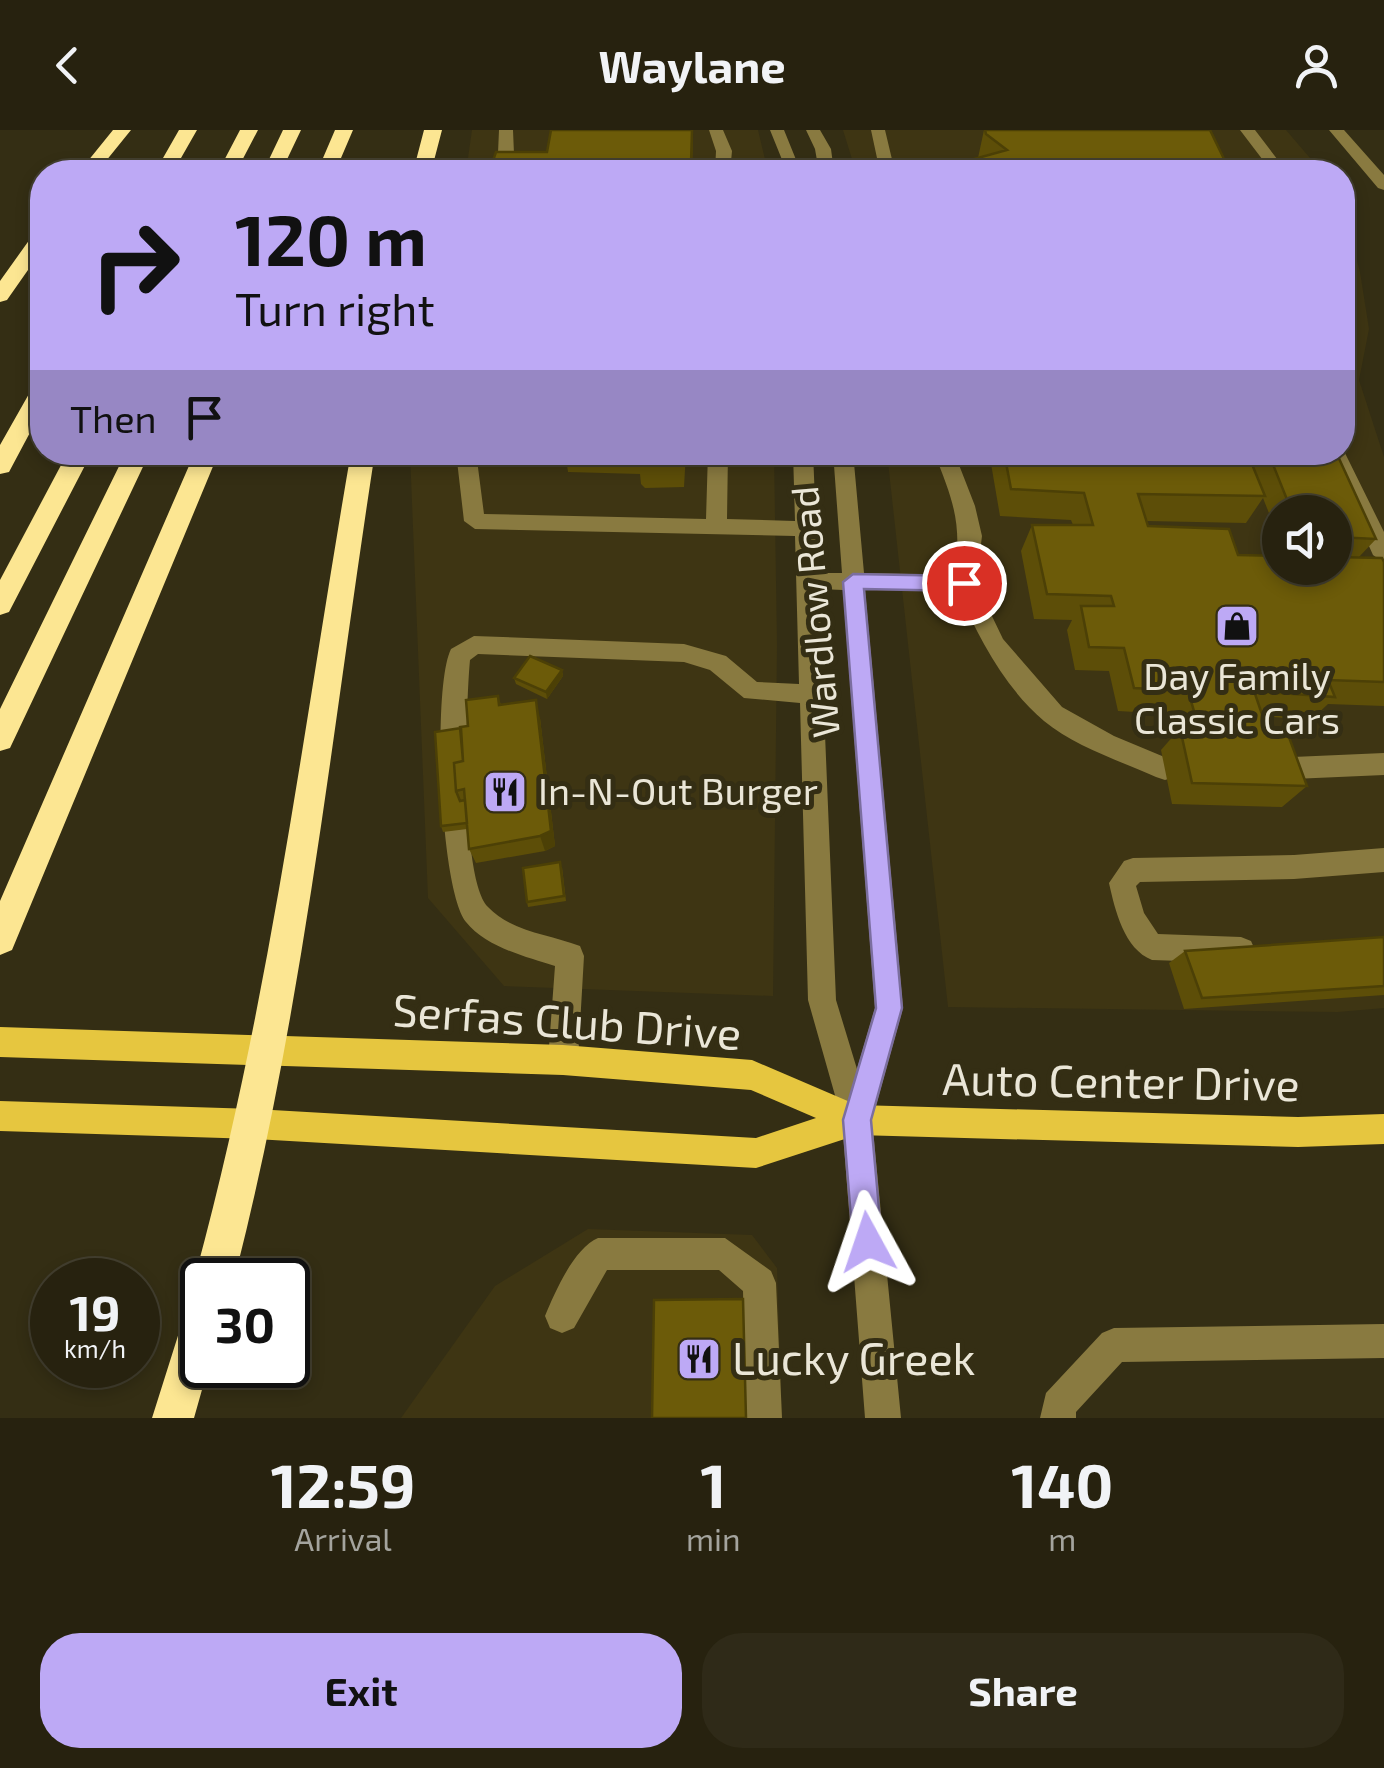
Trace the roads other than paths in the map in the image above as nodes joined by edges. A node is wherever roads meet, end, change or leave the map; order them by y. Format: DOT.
graph roads {
  1 [pos="122,130"];
  2 [pos="188,130"];
  3 [pos="249,130"];
  4 [pos="292,130"];
  5 [pos="344,130"];
  6 [pos="433,130"];
  7 [pos="506,130"];
  8 [pos="716,130"];
  9 [pos="777,130"];
  10 [pos="814,130"];
  11 [pos="878,130"];
  12 [pos="1247,130"];
  13 [pos="1336,130"];
  14 [pos="98,160"];
  15 [pos="171,160"];
  16 [pos="233,160"];
  17 [pos="278,160"];
  18 [pos="331,160"];
  19 [pos="425,160"];
  20 [pos="501,160"];
  21 [pos="724,160"];
  22 [pos="789,160"];
  23 [pos="825,160"];
  24 [pos="885,160"];
  25 [pos="1271,160"];
  26 [pos="1382,181"];
  27 [pos="30,253"];
  28 [pos="0,296"];
  29 [pos="30,412"];
  30 [pos="73,465"];
  31 [pos="132,465"];
  32 [pos="201,465"];
  33 [pos="361,465"];
  34 [pos="468,465"];
  35 [pos="718,465"];
  36 [pos="804,465"];
  37 [pos="844,465"];
  38 [pos="949,465"];
  39 [pos="1343,465"];
  40 [pos="0,466"];
  41 [pos="716,527"];
  42 [pos="806,529"];
  43 [pos="1384,555"];
  44 [pos="807,581"];
  45 [pos="853,582"];
  46 [pos="964,583"];
  47 [pos="0,605"];
  48 [pos="811,694"];
  49 [pos="0,738"];
  50 [pos="1384,764"];
  51 [pos="1165,769"];
  52 [pos="1270,769"];
  53 [pos="1384,860"];
  54 [pos="0,939"];
  55 [pos="1278,950"];
  56 [pos="0,1042"];
  57 [pos="268,1051"];
  58 [pos="563,1060"];
  59 [pos="0,1116"];
  60 [pos="857,1120"];
  61 [pos="255,1124"];
  62 [pos="1384,1129"];
  63 [pos="220,1258"];
  64 [pos="562,1316"];
  65 [pos="1384,1341"];
  66 [pos="182,1388"];
  67 [pos="173,1418"];
  68 [pos="764,1418"];
  69 [pos="884,1418"];
  70 [pos="1058,1418"];
  1 -- 14 [label="highway"];
  2 -- 15 [label="highway"];
  3 -- 16 [label="highway"];
  4 -- 17 [label="highway"];
  5 -- 18 [label="highway"];
  6 -- 19 [label="highway"];
  7 -- 20 [label="street"];
  8 -- 21 [label="street"];
  9 -- 22 [label="street"];
  10 -- 23 [label="street"];
  11 -- 24 [label="street"];
  12 -- 25 [label="street"];
  13 -- 26 [label="street"];
  27 -- 28 [label="highway"];
  29 -- 40 [label="highway"];
  30 -- 47 [label="highway"];
  31 -- 49 [label="highway"];
  32 -- 54 [label="highway"];
  33 -- 57 [label="highway"];
  34 -- 41 [label="street"];
  35 -- 41 [label="street"];
  36 -- 42 [label="street, Wardlow Road"];
  37 -- 45 [label="street, Wardlow Road"];
  38 -- 46 [label="street"];
  39 -- 43 [label="street"];
  41 -- 42 [label="street"];
  42 -- 44 [label="street, Wardlow Road"];
  44 -- 45 [label="street"];
  44 -- 48 [label="street, Wardlow Road"];
  45 -- 46 [label="street"];
  45 -- 60 [label="street, Wardlow Road"];
  46 -- 51 [label="street"];
  48 -- 58 [label="street"];
  48 -- 60 [label="street, Wardlow Road"];
  50 -- 52 [label="street"];
  53 -- 55 [label="street"];
  56 -- 57 [label="main road, Serfas Club Drive"];
  57 -- 58 [label="main road, Serfas Club Drive"];
  57 -- 61 [label="highway"];
  58 -- 60 [label="main road, Serfas Club Drive"];
  59 -- 61 [label="main road"];
  60 -- 61 [label="main road"];
  60 -- 62 [label="main road, Auto Center Drive"];
  60 -- 69 [label="street, Wardlow Road"];
  61 -- 63 [label="highway"];
  64 -- 68 [label="street"];
  65 -- 70 [label="street"];
  66 -- 67 [label="highway"];
}
